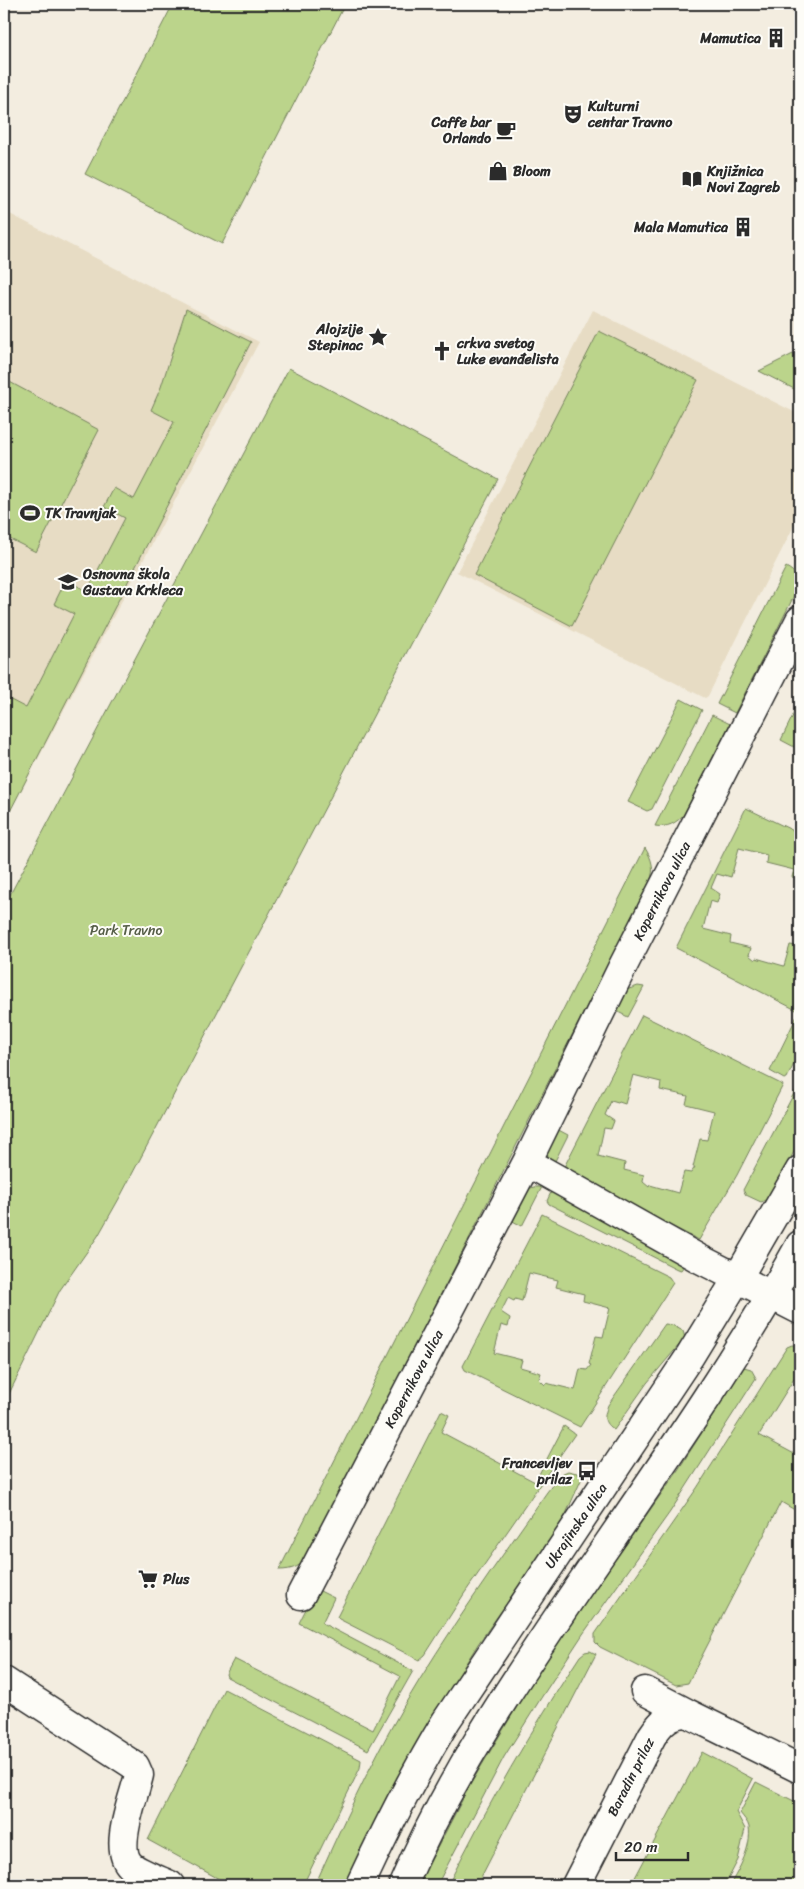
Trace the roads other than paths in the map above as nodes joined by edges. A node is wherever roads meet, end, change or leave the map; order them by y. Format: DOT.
graph roads {
  1 [pos="800,620"];
  2 [pos="527,1162"];
  3 [pos="800,1170"];
  4 [pos="800,1245"];
  5 [pos="737,1279"];
  6 [pos="771,1296"];
  7 [pos="800,1310"];
  8 [pos="301,1595"];
  9 [pos="4,1680"];
  10 [pos="645,1691"];
  11 [pos="687,1713"];
  12 [pos="800,1769"];
  13 [pos="170,1885"];
  14 [pos="360,1885"];
  15 [pos="403,1885"];
  16 [pos="576,1885"];
  1 -- 2 [label="street, Kopernikova ulica"];
  2 -- 5 [label="street"];
  2 -- 8 [label="street, Kopernikova ulica"];
  3 -- 5 [label="street, Ukrajinska ulica"];
  4 -- 6 [label="street"];
  5 -- 6 [label="street"];
  5 -- 14 [label="street, Ukrajinska ulica"];
  6 -- 7 [label="street"];
  6 -- 15 [label="street"];
  9 -- 13 [label="street"];
  10 -- 11 [label="street"];
  11 -- 12 [label="street"];
  11 -- 16 [label="street, Baradin prilaz"];
}
